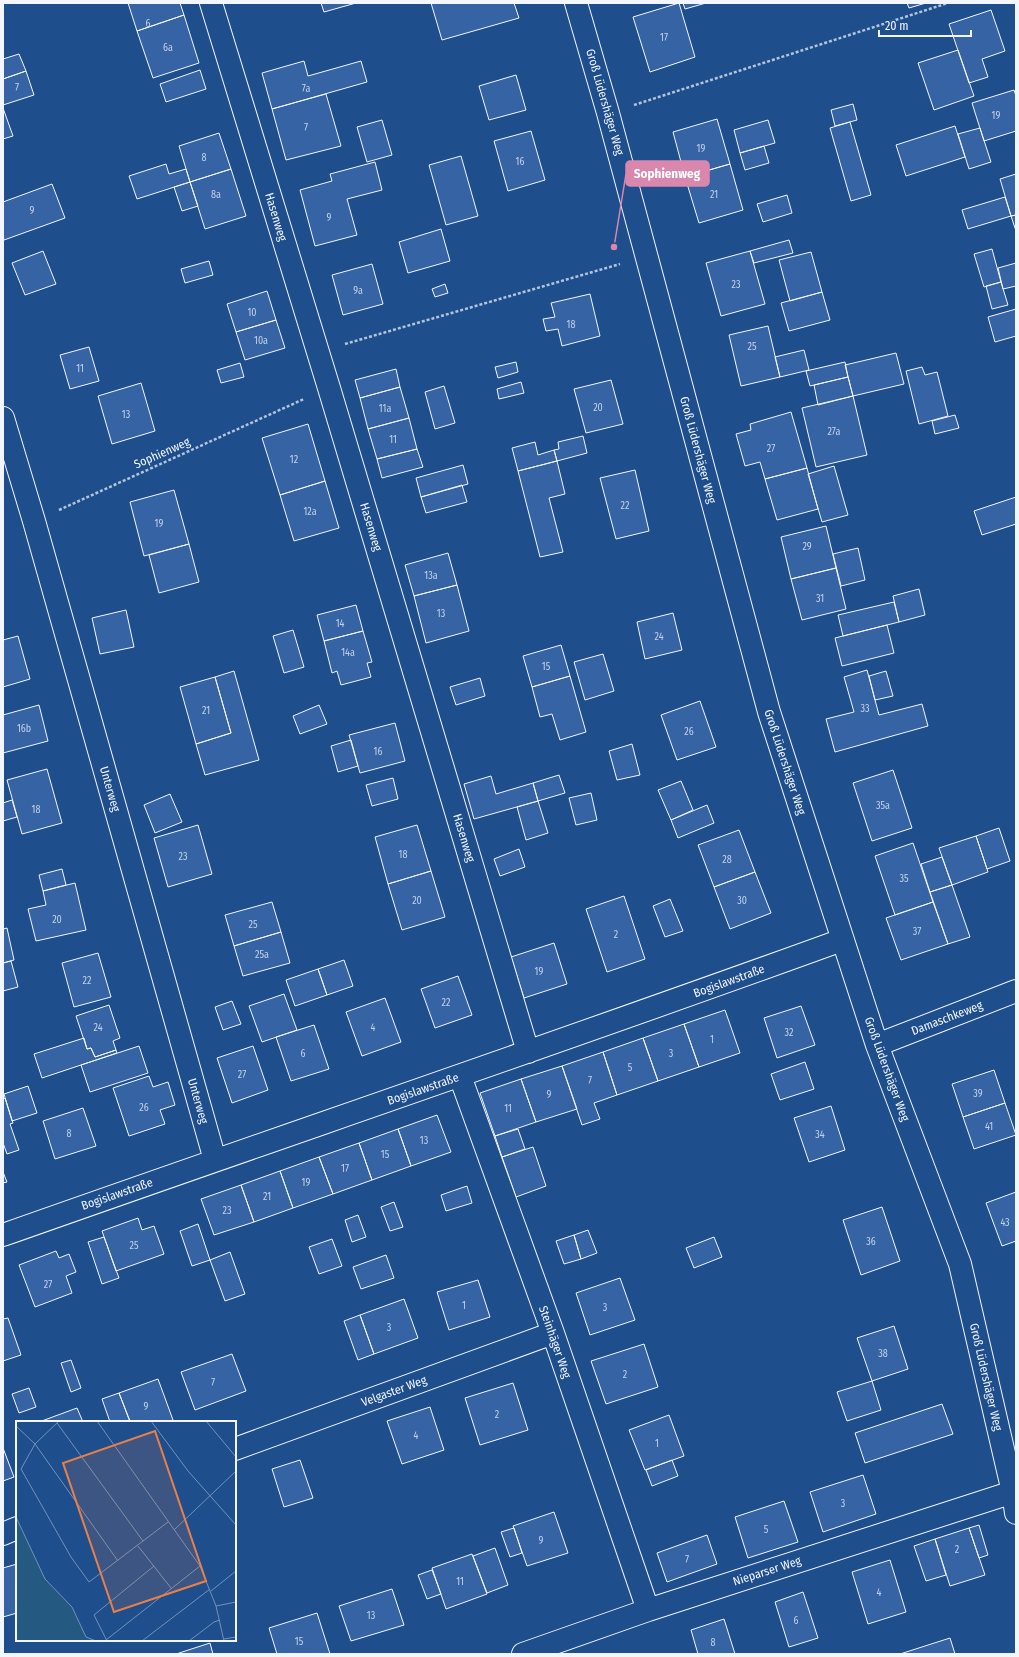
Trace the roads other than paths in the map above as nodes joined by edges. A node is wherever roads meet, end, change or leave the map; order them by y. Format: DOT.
graph roads {
  1 [pos="211,3"];
  2 [pos="576,3"];
  3 [pos="3,418"];
  4 [pos="842,940"];
  5 [pos="1016,991"];
  6 [pos="877,1045"];
  7 [pos="528,1052"];
  8 [pos="460,1076"];
  9 [pos="214,1160"];
  10 [pos="3,1235"];
  11 [pos="553,1333"];
  12 [pos="236,1449"];
  13 [pos="1013,1492"];
  14 [pos="1016,1514"];
  15 [pos="16,1528"];
  16 [pos="3,1534"];
  17 [pos="648,1610"];
  18 [pos="523,1654"];
  1 -- 7 [label="street, Hasenweg"];
  2 -- 4 [label="street, Groß Lüdershäger Weg"];
  3 -- 9 [label="street, Unterweg"];
  4 -- 6 [label="street, Groß Lüdershäger Weg"];
  4 -- 7 [label="street, Bogislawstraße"];
  5 -- 6 [label="street, Damaschkeweg"];
  6 -- 13 [label="street, Groß Lüdershäger Weg"];
  7 -- 8 [label="street, Bogislawstraße"];
  8 -- 9 [label="street, Bogislawstraße"];
  8 -- 11 [label="street, Steinhäger Weg"];
  9 -- 10 [label="street, Bogislawstraße"];
  11 -- 12 [label="street, Velgaster Weg"];
  11 -- 17 [label="street, Steinhäger Weg"];
  13 -- 14 [label="street, Groß Lüdershäger Weg"];
  13 -- 17 [label="street, Nieparser Weg"];
  15 -- 16 [label="street"];
  17 -- 18 [label="street, Nieparser Weg"];
}
